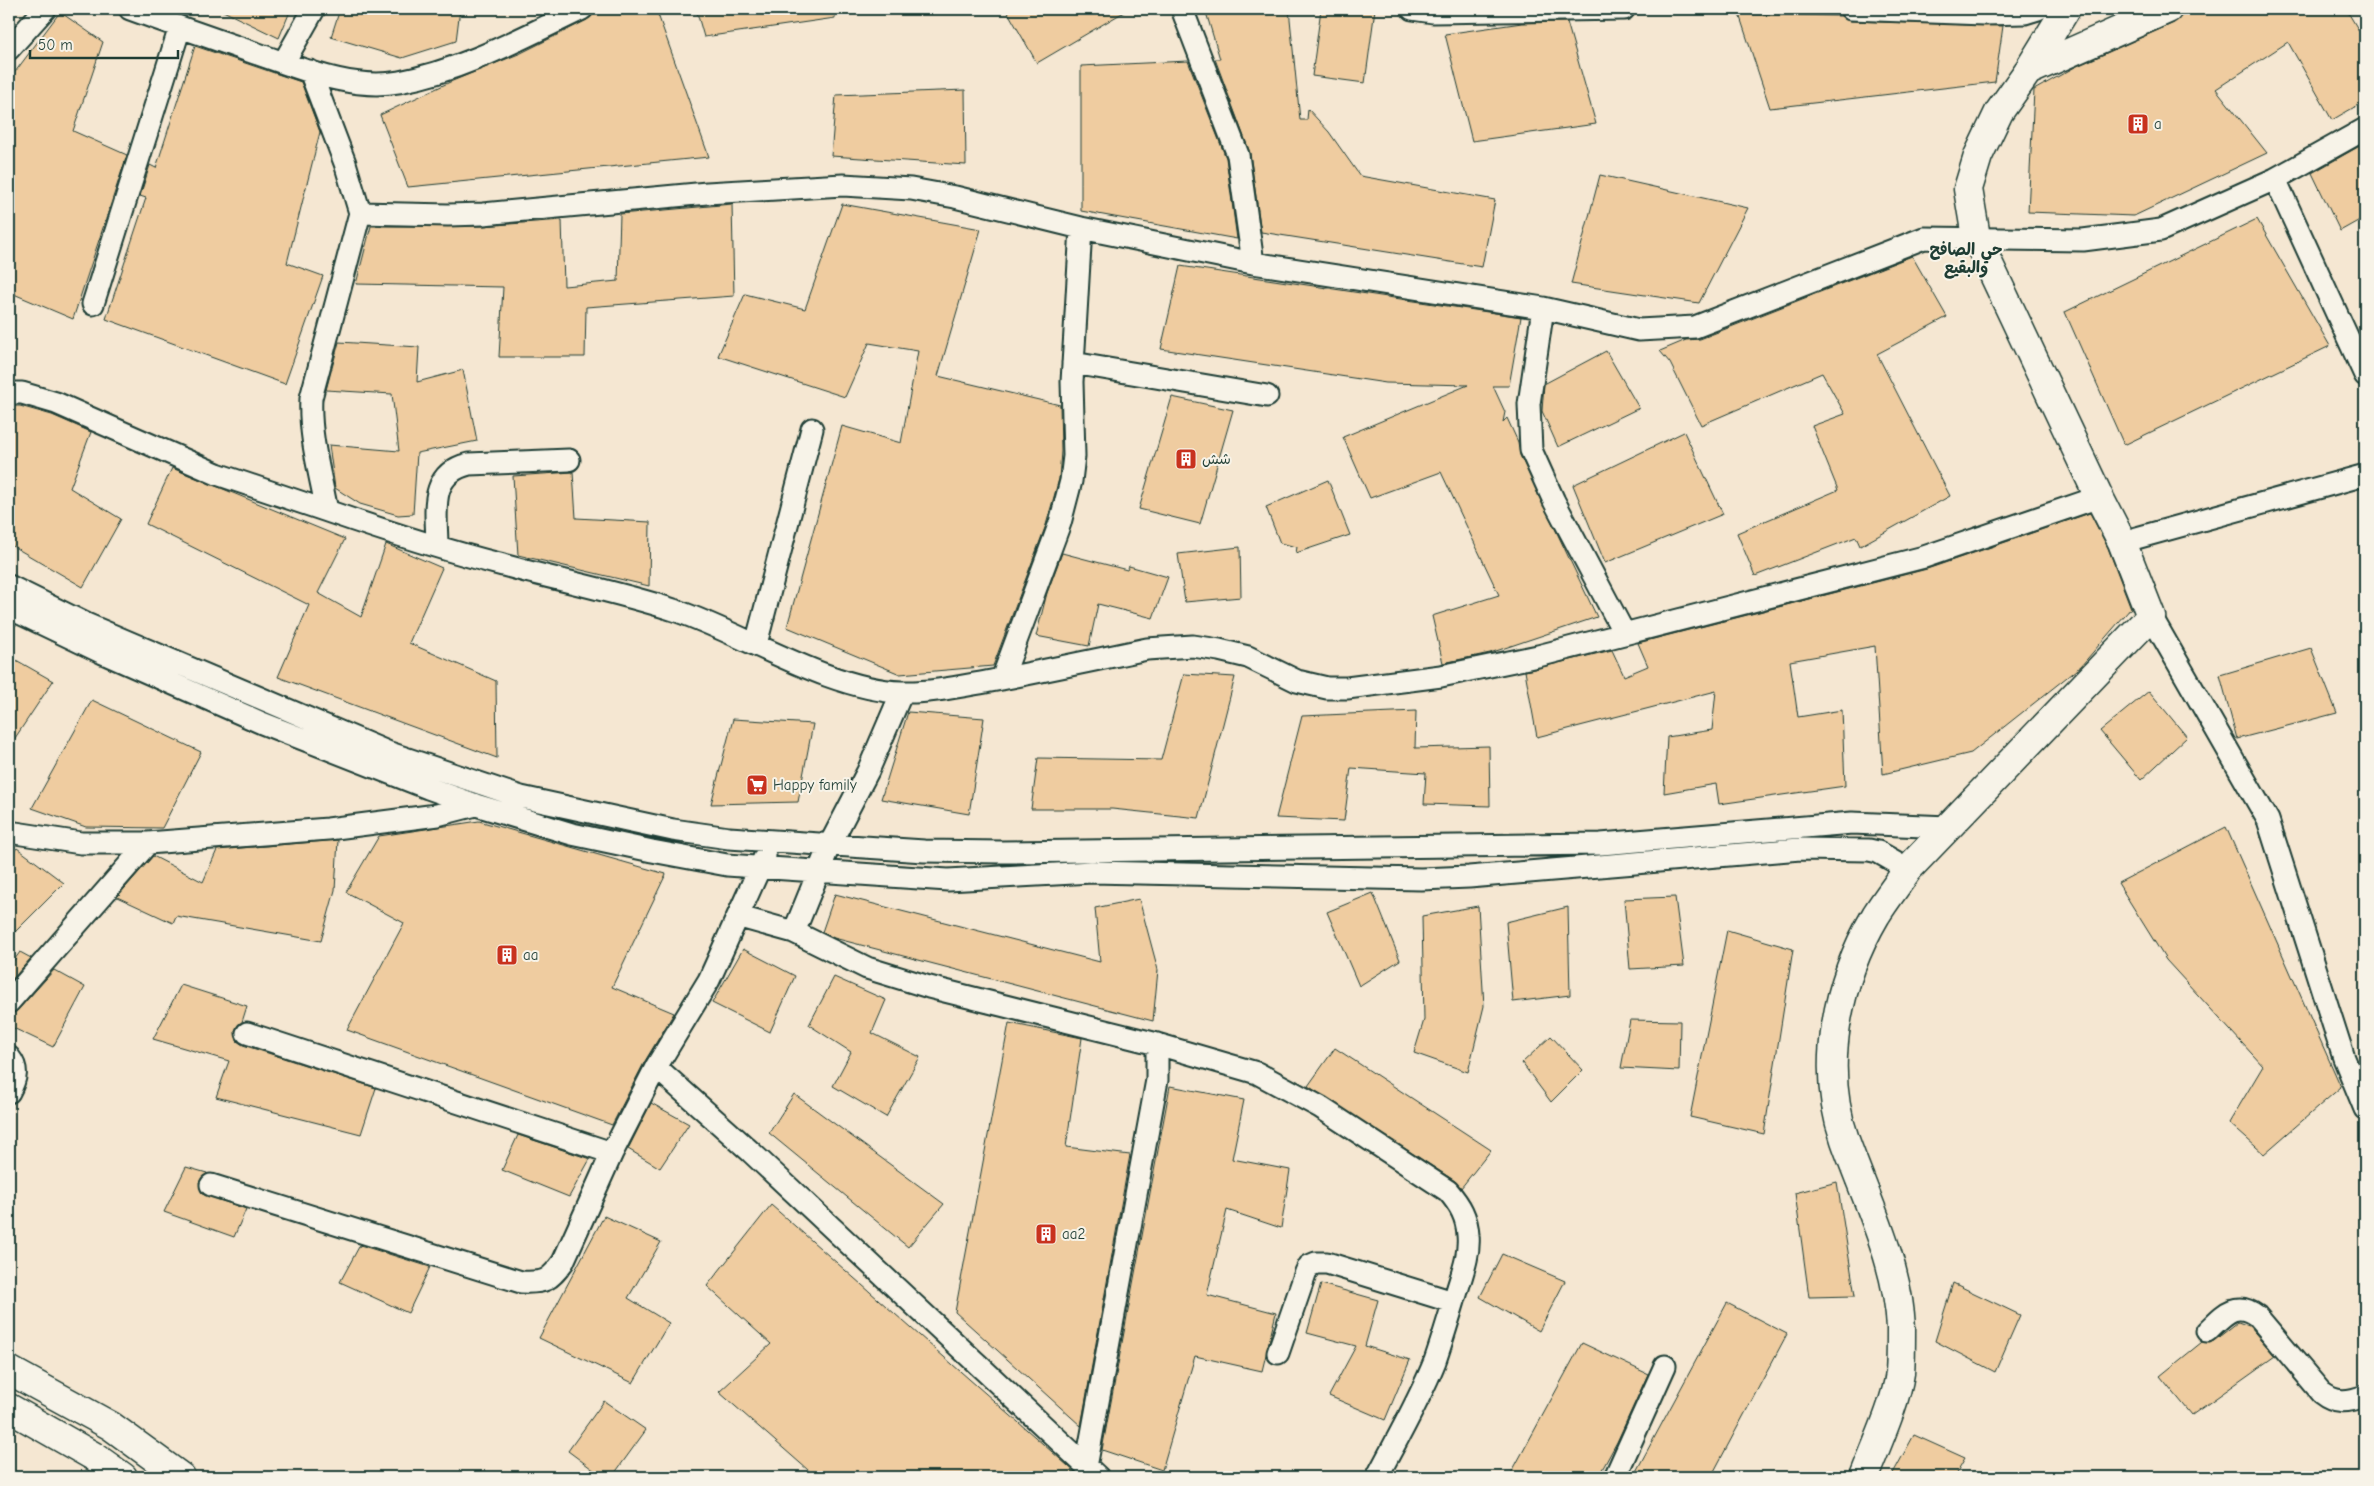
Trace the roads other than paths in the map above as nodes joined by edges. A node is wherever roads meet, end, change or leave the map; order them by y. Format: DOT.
graph roads {
  1 [pos="46,9"];
  2 [pos="130,9"];
  3 [pos="314,9"];
  4 [pos="582,9"];
  5 [pos="1182,9"];
  6 [pos="1412,9"];
  7 [pos="1624,9"];
  8 [pos="1851,9"];
  9 [pos="2038,9"];
  10 [pos="2066,9"];
  11 [pos="2168,9"];
  12 [pos="180,27"];
  13 [pos="9,49"];
  14 [pos="284,62"];
  15 [pos="310,71"];
  16 [pos="2028,71"];
  17 [pos="2365,129"];
  18 [pos="2275,179"];
  19 [pos="360,214"];
  20 [pos="1081,228"];
  21 [pos="1976,237"];
  22 [pos="1253,263"];
  23 [pos="93,304"];
  24 [pos="1543,308"];
  25 [pos="1073,363"];
  26 [pos="2365,375"];
  27 [pos="9,394"];
  28 [pos="1267,396"];
  29 [pos="812,429"];
  30 [pos="569,460"];
  31 [pos="2365,475"];
  32 [pos="2099,497"];
  33 [pos="327,511"];
  34 [pos="2122,542"];
  35 [pos="437,546"];
  36 [pos="9,586"];
  37 [pos="9,608"];
  38 [pos="2150,616"];
  39 [pos="1624,633"];
  40 [pos="756,644"];
  41 [pos="1002,679"];
  42 [pos="902,692"];
  43 [pos="476,805"];
  44 [pos="606,815"];
  45 [pos="1948,827"];
  46 [pos="9,832"];
  47 [pos="598,840"];
  48 [pos="771,842"];
  49 [pos="148,843"];
  50 [pos="829,846"];
  51 [pos="761,867"];
  52 [pos="1908,868"];
  53 [pos="818,873"];
  54 [pos="740,917"];
  55 [pos="794,932"];
  56 [pos="9,1002"];
  57 [pos="247,1033"];
  58 [pos="1157,1044"];
  59 [pos="9,1057"];
  60 [pos="656,1067"];
  61 [pos="9,1092"];
  62 [pos="2365,1109"];
  63 [pos="612,1154"];
  64 [pos="211,1185"];
  65 [pos="1454,1302"];
  66 [pos="2207,1331"];
  67 [pos="1278,1353"];
  68 [pos="1665,1366"];
  69 [pos="9,1370"];
  70 [pos="2365,1396"];
  71 [pos="9,1408"];
  72 [pos="1092,1472"];
  73 [pos="123,1477"];
  74 [pos="181,1477"];
  75 [pos="1376,1477"];
  76 [pos="1615,1477"];
  77 [pos="1864,1477"];
  1 -- 13 [label="street"];
  2 -- 12 [label="street"];
  3 -- 14 [label="street"];
  4 -- 15 [label="street"];
  5 -- 22 [label="street"];
  6 -- 7 [label="street"];
  8 -- 9 [label="street"];
  10 -- 16 [label="street"];
  11 -- 16 [label="street"];
  12 -- 14 [label="street"];
  12 -- 23 [label="street"];
  14 -- 15 [label="street"];
  15 -- 19 [label="street"];
  16 -- 21 [label="street"];
  17 -- 18 [label="street"];
  18 -- 21 [label="street"];
  18 -- 26 [label="street"];
  19 -- 20 [label="street"];
  19 -- 33 [label="street"];
  20 -- 22 [label="street"];
  20 -- 25 [label="street"];
  21 -- 24 [label="street"];
  21 -- 32 [label="street"];
  22 -- 24 [label="street"];
  24 -- 39 [label="street"];
  25 -- 28 [label="street"];
  25 -- 41 [label="street"];
  27 -- 33 [label="street"];
  29 -- 40 [label="street"];
  30 -- 35 [label="street"];
  31 -- 34 [label="street"];
  32 -- 34 [label="street"];
  32 -- 39 [label="street"];
  33 -- 35 [label="street"];
  34 -- 38 [label="street"];
  35 -- 40 [label="street"];
  36 -- 44 [label="street"];
  37 -- 43 [label="street"];
  38 -- 45 [label="street"];
  38 -- 62 [label="street"];
  39 -- 41 [label="street"];
  40 -- 42 [label="street"];
  41 -- 42 [label="street"];
  42 -- 50 [label="street"];
  43 -- 47 [label="street"];
  43 -- 49 [label="street"];
  44 -- 47 [label="street"];
  44 -- 48 [label="street"];
  45 -- 50 [label="street"];
  45 -- 52 [label="street"];
  46 -- 49 [label="street"];
  47 -- 51 [label="street"];
  48 -- 50 [label="street"];
  48 -- 51 [label="street"];
  49 -- 56 [label="street"];
  50 -- 53 [label="street"];
  51 -- 53 [label="street"];
  51 -- 54 [label="street"];
  52 -- 53 [label="street"];
  52 -- 77 [label="street"];
  53 -- 55 [label="street"];
  54 -- 55 [label="street"];
  54 -- 60 [label="street"];
  55 -- 58 [label="street"];
  57 -- 63 [label="street"];
  58 -- 65 [label="street"];
  58 -- 72 [label="street"];
  59 -- 61 [label="street"];
  60 -- 63 [label="street"];
  60 -- 72 [label="street"];
  63 -- 64 [label="street"];
  65 -- 67 [label="street"];
  65 -- 75 [label="street"];
  66 -- 70 [label="street"];
  68 -- 76 [label="street"];
  69 -- 74 [label="street"];
  71 -- 73 [label="street"];
}
